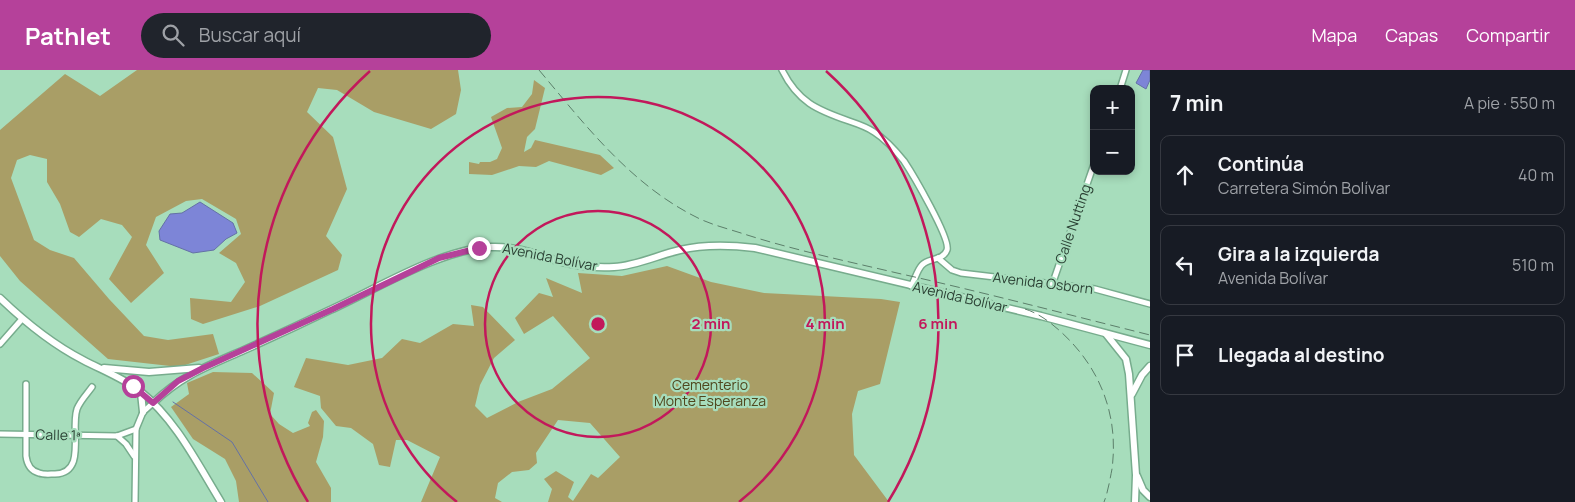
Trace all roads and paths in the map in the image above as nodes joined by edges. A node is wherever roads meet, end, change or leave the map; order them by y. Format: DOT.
graph roads {
  1 [pos="782,70"];
  2 [pos="1126,70"];
  3 [pos="1121,85"];
  4 [pos="1090,175"];
  5 [pos="938,258"];
  6 [pos="1052,285"];
  7 [pos="911,286"];
  8 [pos="0,298"];
  9 [pos="1150,304"];
  10 [pos="22,319"];
  11 [pos="1105,333"];
  12 [pos="0,344"];
  13 [pos="1150,345"];
  14 [pos="1150,366"];
  15 [pos="101,368"];
  16 [pos="203,368"];
  17 [pos="120,370"];
  18 [pos="26,384"];
  19 [pos="133,386"];
  20 [pos="92,387"];
  21 [pos="140,392"];
  22 [pos="1132,394"];
  23 [pos="153,403"];
  24 [pos="143,412"];
  25 [pos="136,429"];
  26 [pos="0,434"];
  27 [pos="26,434"];
  28 [pos="75,435"];
  29 [pos="117,436"];
  30 [pos="135,457"];
  31 [pos="1136,475"];
  32 [pos="1150,497"];
  33 [pos="135,502"];
  34 [pos="222,502"];
  35 [pos="1135,502"];
  1 -- 5 [label="street"];
  2 -- 3 [label="street"];
  4 -- 6 [label="street, Calle Nutting"];
  5 -- 6 [label="street, Avenida Osborn"];
  5 -- 7 [label="street"];
  6 -- 9 [label="street, Avenida Osborn"];
  7 -- 11 [label="main road, Avenida Bolívar"];
  7 -- 16 [label="main road, Avenida Bolívar"];
  8 -- 10 [label="main road"];
  10 -- 12 [label="street"];
  10 -- 15 [label="main road"];
  11 -- 13 [label="main road, Avenida Bolívar"];
  11 -- 22 [label="main road"];
  14 -- 22 [label="main road"];
  15 -- 17 [label="main road"];
  15 -- 19 [label="main road"];
  16 -- 17 [label="main road"];
  16 -- 23 [label="main road, Avenida Bolívar"];
  17 -- 19 [label="main road"];
  18 -- 27 [label="street"];
  19 -- 21 [label="main road"];
  20 -- 28 [label="street"];
  21 -- 23 [label="main road"];
  21 -- 24 [label="main road"];
  22 -- 31 [label="main road"];
  23 -- 24 [label="street"];
  23 -- 34 [label="main road"];
  24 -- 25 [label="street"];
  25 -- 29 [label="street"];
  25 -- 30 [label="street"];
  26 -- 27 [label="street, Calle 1ª"];
  27 -- 28 [label="street, Calle 1ª"];
  27 -- 28 [label="street"];
  28 -- 29 [label="street, Calle 1ª"];
  29 -- 30 [label="street"];
  30 -- 33 [label="street"];
  31 -- 32 [label="main road"];
  31 -- 35 [label="main road"];
}
